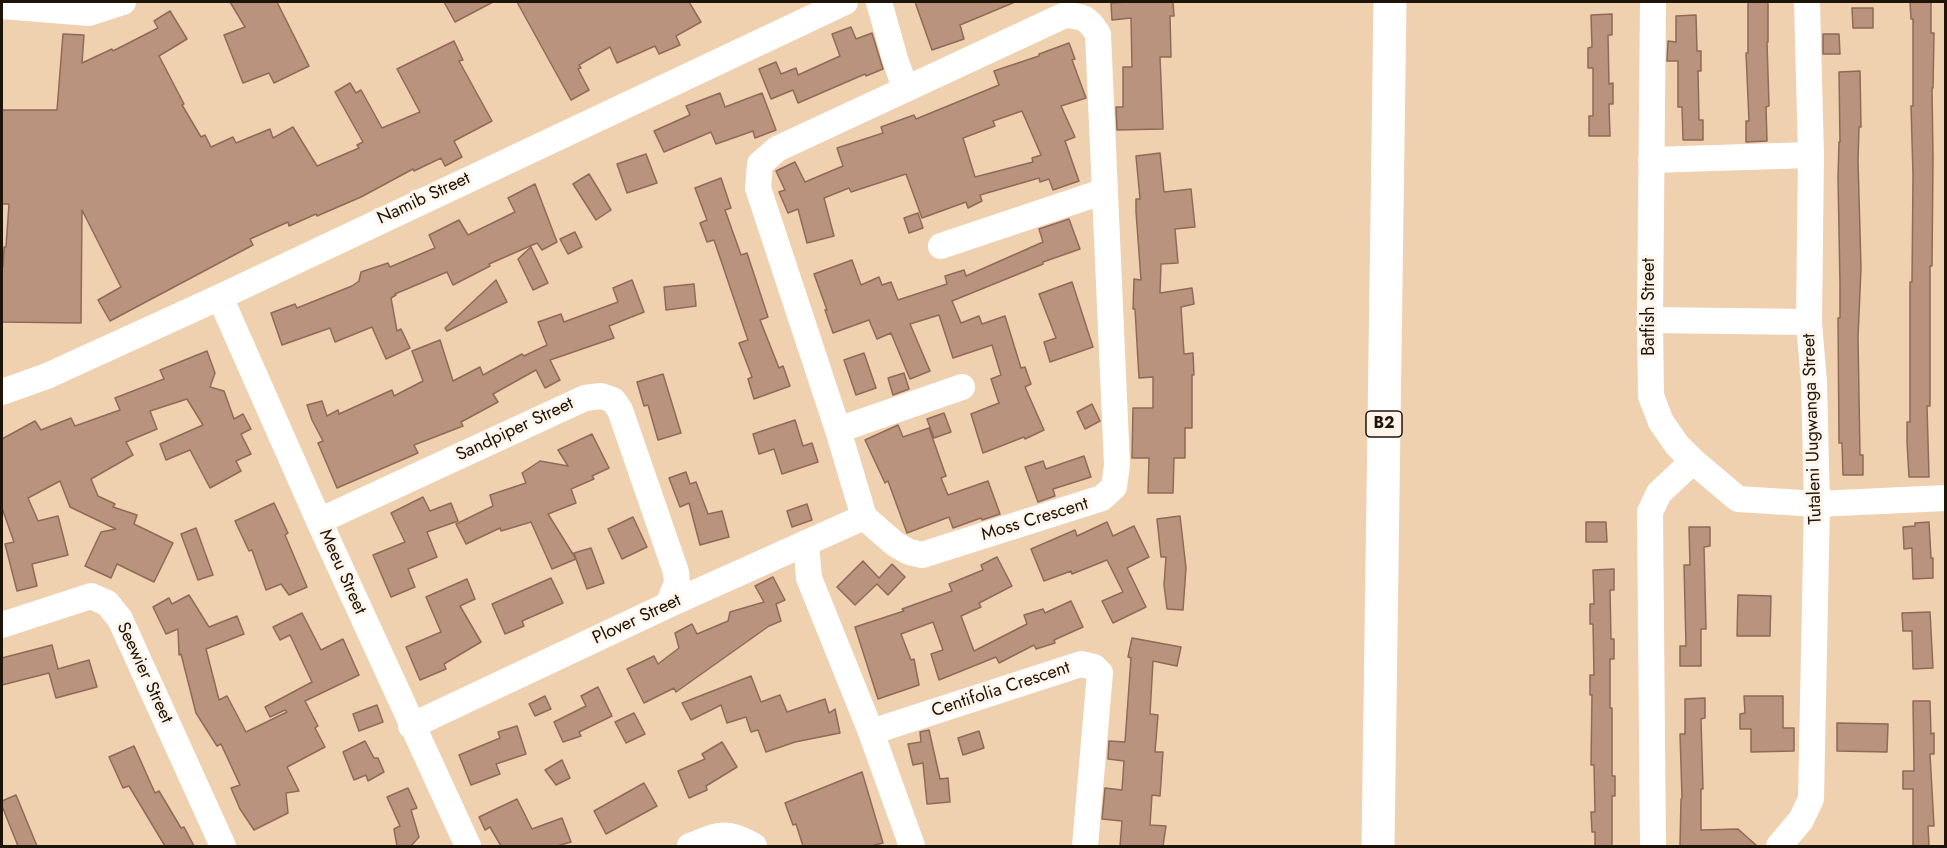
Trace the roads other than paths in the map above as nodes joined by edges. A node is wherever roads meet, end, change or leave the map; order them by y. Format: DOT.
graph roads {
  1 [pos="123,2"];
  2 [pos="845,2"];
  3 [pos="879,2"];
  4 [pos="1378,2"];
  5 [pos="1390,2"];
  6 [pos="1653,2"];
  7 [pos="1808,2"];
  8 [pos="2,6"];
  9 [pos="905,88"];
  10 [pos="1811,155"];
  11 [pos="1652,160"];
  12 [pos="1105,191"];
  13 [pos="941,246"];
  14 [pos="220,297"];
  15 [pos="1650,320"];
  16 [pos="1809,322"];
  17 [pos="962,387"];
  18 [pos="2,392"];
  19 [pos="838,430"];
  20 [pos="1693,461"];
  21 [pos="1946,498"];
  22 [pos="1817,504"];
  23 [pos="864,517"];
  24 [pos="319,521"];
  25 [pos="806,543"];
  26 [pos="668,605"];
  27 [pos="2,625"];
  28 [pos="411,726"];
  29 [pos="872,732"];
  30 [pos="223,846"];
  31 [pos="468,846"];
  32 [pos="690,846"];
  33 [pos="754,846"];
  34 [pos="912,846"];
  35 [pos="1085,846"];
  36 [pos="1368,846"];
  37 [pos="1378,846"];
  38 [pos="1653,846"];
  39 [pos="1779,846"];
  1 -- 8 [label="street"];
  2 -- 14 [label="street, Namib Street"];
  3 -- 9 [label="street"];
  4 -- 36 [label="highway, B2"];
  5 -- 37 [label="highway, B2"];
  6 -- 11 [label="street, Batfish Street"];
  7 -- 10 [label="street, Tutaleni Uugwanga Street"];
  9 -- 12 [label="street, Moss Crescent"];
  9 -- 19 [label="street, Moss Crescent"];
  10 -- 11 [label="street"];
  10 -- 16 [label="street, Tutaleni Uugwanga Street"];
  11 -- 15 [label="street, Batfish Street"];
  12 -- 13 [label="street"];
  12 -- 23 [label="street, Moss Crescent"];
  14 -- 18 [label="street, Namib Street"];
  14 -- 24 [label="street, Meeu Street"];
  15 -- 16 [label="street"];
  15 -- 20 [label="street, Batfish Street"];
  16 -- 22 [label="street, Tutaleni Uugwanga Street"];
  17 -- 19 [label="street"];
  19 -- 23 [label="street, Moss Crescent"];
  20 -- 22 [label="street, Batfish Street"];
  20 -- 38 [label="street"];
  21 -- 22 [label="street, Batfish Street"];
  22 -- 39 [label="street, Tutaleni Uugwanga Street"];
  23 -- 25 [label="street, Plover Street"];
  24 -- 26 [label="street, Sandpiper Street"];
  24 -- 28 [label="street, Meeu Street"];
  25 -- 26 [label="street, Plover Street"];
  25 -- 29 [label="street"];
  26 -- 28 [label="street, Plover Street"];
  27 -- 30 [label="street, Seewier Street"];
  28 -- 31 [label="street, Meeu Street"];
  29 -- 34 [label="street"];
  29 -- 35 [label="street, Centifolia Crescent"];
  32 -- 33 [label="street"];
}
